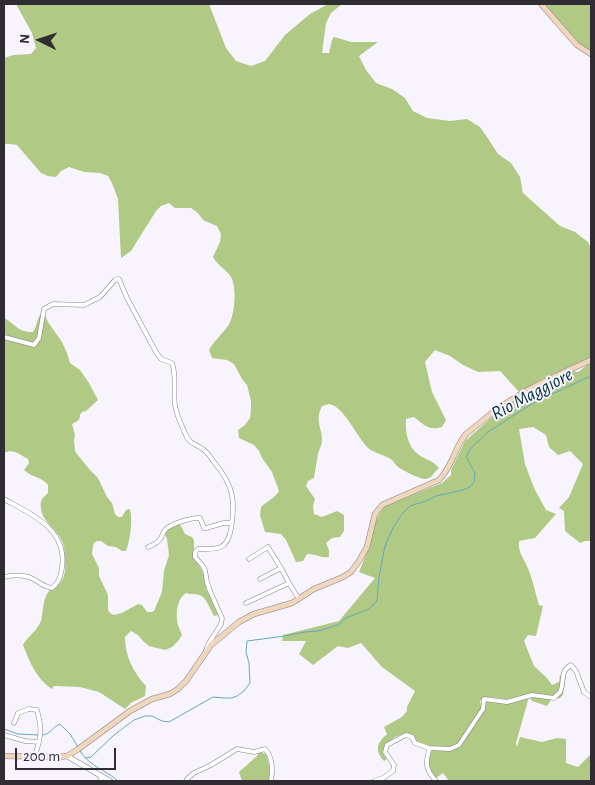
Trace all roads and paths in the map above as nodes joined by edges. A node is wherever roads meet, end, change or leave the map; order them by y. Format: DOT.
graph roads {
  1 [pos="541,4"];
  2 [pos="591,54"];
  3 [pos="4,337"];
  4 [pos="591,360"];
  5 [pos="4,499"];
  6 [pos="232,523"];
  7 [pos="148,547"];
  8 [pos="249,559"];
  9 [pos="280,568"];
  10 [pos="4,577"];
  11 [pos="260,579"];
  12 [pos="289,583"];
  13 [pos="299,599"];
  14 [pos="246,603"];
  15 [pos="205,652"];
  16 [pos="591,697"];
  17 [pos="14,723"];
  18 [pos="4,735"];
  19 [pos="39,742"];
  20 [pos="429,748"];
  21 [pos="4,756"];
  22 [pos="35,756"];
  23 [pos="67,756"];
  24 [pos="101,779"];
  25 [pos="110,781"];
  26 [pos="186,781"];
  27 [pos="271,781"];
  28 [pos="374,781"];
  29 [pos="436,781"];
  1 -- 2 [label="main road"];
  3 -- 6 [label="street"];
  4 -- 13 [label="main road"];
  5 -- 10 [label="street"];
  6 -- 7 [label="street"];
  6 -- 15 [label="street"];
  8 -- 9 [label="street"];
  9 -- 11 [label="street"];
  9 -- 12 [label="street"];
  12 -- 13 [label="street"];
  12 -- 14 [label="street"];
  13 -- 15 [label="main road"];
  15 -- 23 [label="main road"];
  16 -- 20 [label="street"];
  17 -- 19 [label="street"];
  18 -- 19 [label="street"];
  19 -- 22 [label="street"];
  20 -- 28 [label="street"];
  20 -- 29 [label="street"];
  21 -- 22 [label="main road"];
  22 -- 23 [label="main road"];
  23 -- 24 [label="street"];
  24 -- 25 [label="street"];
  26 -- 27 [label="street"];
}
